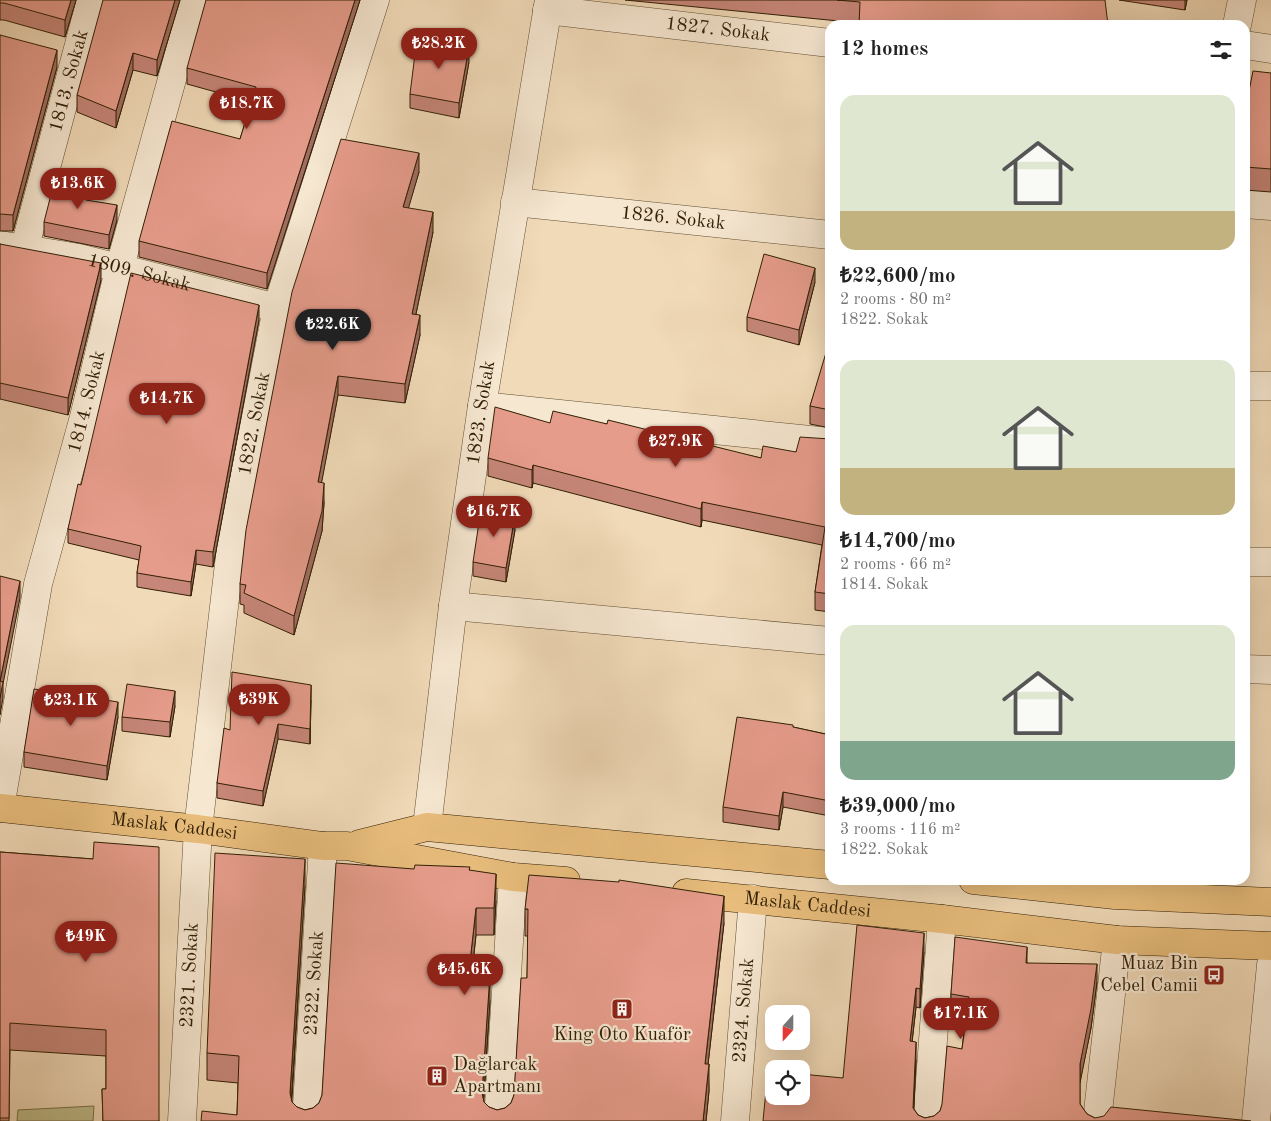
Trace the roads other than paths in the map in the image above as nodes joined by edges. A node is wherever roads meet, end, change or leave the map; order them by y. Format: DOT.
graph roads {
  1 [pos="91,0"];
  2 [pos="194,0"];
  3 [pos="374,0"];
  4 [pos="1242,0"];
  5 [pos="548,5"];
  6 [pos="1238,20"];
  7 [pos="825,42"];
  8 [pos="1250,46"];
  9 [pos="48,48"];
  10 [pos="1271,49"];
  11 [pos="76,56"];
  12 [pos="515,202"];
  13 [pos="1250,204"];
  14 [pos="1271,206"];
  15 [pos="825,234"];
  16 [pos="12,247"];
  17 [pos="119,270"];
  18 [pos="277,308"];
  19 [pos="1250,386"];
  20 [pos="1271,386"];
  21 [pos="482,406"];
  22 [pos="825,441"];
  23 [pos="1250,562"];
  24 [pos="1271,562"];
  25 [pos="453,606"];
  26 [pos="825,641"];
  27 [pos="1250,670"];
  28 [pos="1271,670"];
  29 [pos="0,808"];
  30 [pos="427,827"];
  31 [pos="198,829"];
  32 [pos="335,846"];
  33 [pos="825,865"];
  34 [pos="513,876"];
  35 [pos="590,884"];
  36 [pos="1062,885"];
  37 [pos="1115,888"];
  38 [pos="657,890"];
  39 [pos="753,899"];
  40 [pos="1271,902"];
  41 [pos="942,919"];
  42 [pos="1117,940"];
  43 [pos="1271,946"];
  44 [pos="1271,966"];
  45 [pos="182,1121"];
  46 [pos="306,1121"];
  47 [pos="498,1121"];
  48 [pos="735,1121"];
  49 [pos="927,1121"];
  50 [pos="1097,1121"];
  51 [pos="1256,1121"];
  1 -- 11 [label="street, 1813. Sokak"];
  2 -- 17 [label="street, 1814. Sokak"];
  3 -- 18 [label="street, 1822. Sokak"];
  4 -- 6 [label="street"];
  5 -- 7 [label="street, 1827. Sokak"];
  5 -- 12 [label="street, 1823. Sokak"];
  8 -- 10 [label="street"];
  9 -- 11 [label="street"];
  11 -- 16 [label="street, 1813. Sokak"];
  12 -- 15 [label="street, 1826. Sokak"];
  12 -- 21 [label="street, 1823. Sokak"];
  13 -- 14 [label="street"];
  16 -- 17 [label="street, 1809. Sokak"];
  17 -- 18 [label="street, 1809. Sokak"];
  17 -- 29 [label="street, 1814. Sokak"];
  18 -- 31 [label="street, 1822. Sokak"];
  19 -- 20 [label="street"];
  21 -- 22 [label="street"];
  21 -- 25 [label="street, 1823. Sokak"];
  23 -- 24 [label="street"];
  25 -- 26 [label="street"];
  25 -- 30 [label="street, 1823. Sokak"];
  27 -- 28 [label="street"];
  29 -- 31 [label="main road, Maslak Caddesi"];
  30 -- 32 [label="main road, Maslak Caddesi"];
  30 -- 33 [label="main road, Maslak Caddesi"];
  31 -- 32 [label="main road, Maslak Caddesi"];
  31 -- 45 [label="street, 2321. Sokak"];
  32 -- 34 [label="main road, Maslak Caddesi"];
  32 -- 46 [label="street, 2322. Sokak"];
  34 -- 35 [label="main road, Maslak Caddesi"];
  34 -- 47 [label="street"];
  36 -- 37 [label="main road"];
  37 -- 40 [label="main road"];
  38 -- 39 [label="main road, Maslak Caddesi"];
  39 -- 41 [label="main road, Maslak Caddesi"];
  39 -- 48 [label="street, 2324. Sokak"];
  41 -- 42 [label="main road, Maslak Caddesi"];
  41 -- 49 [label="street"];
  42 -- 43 [label="main road, Maslak Caddesi"];
  42 -- 50 [label="street"];
  44 -- 51 [label="street"];
}
